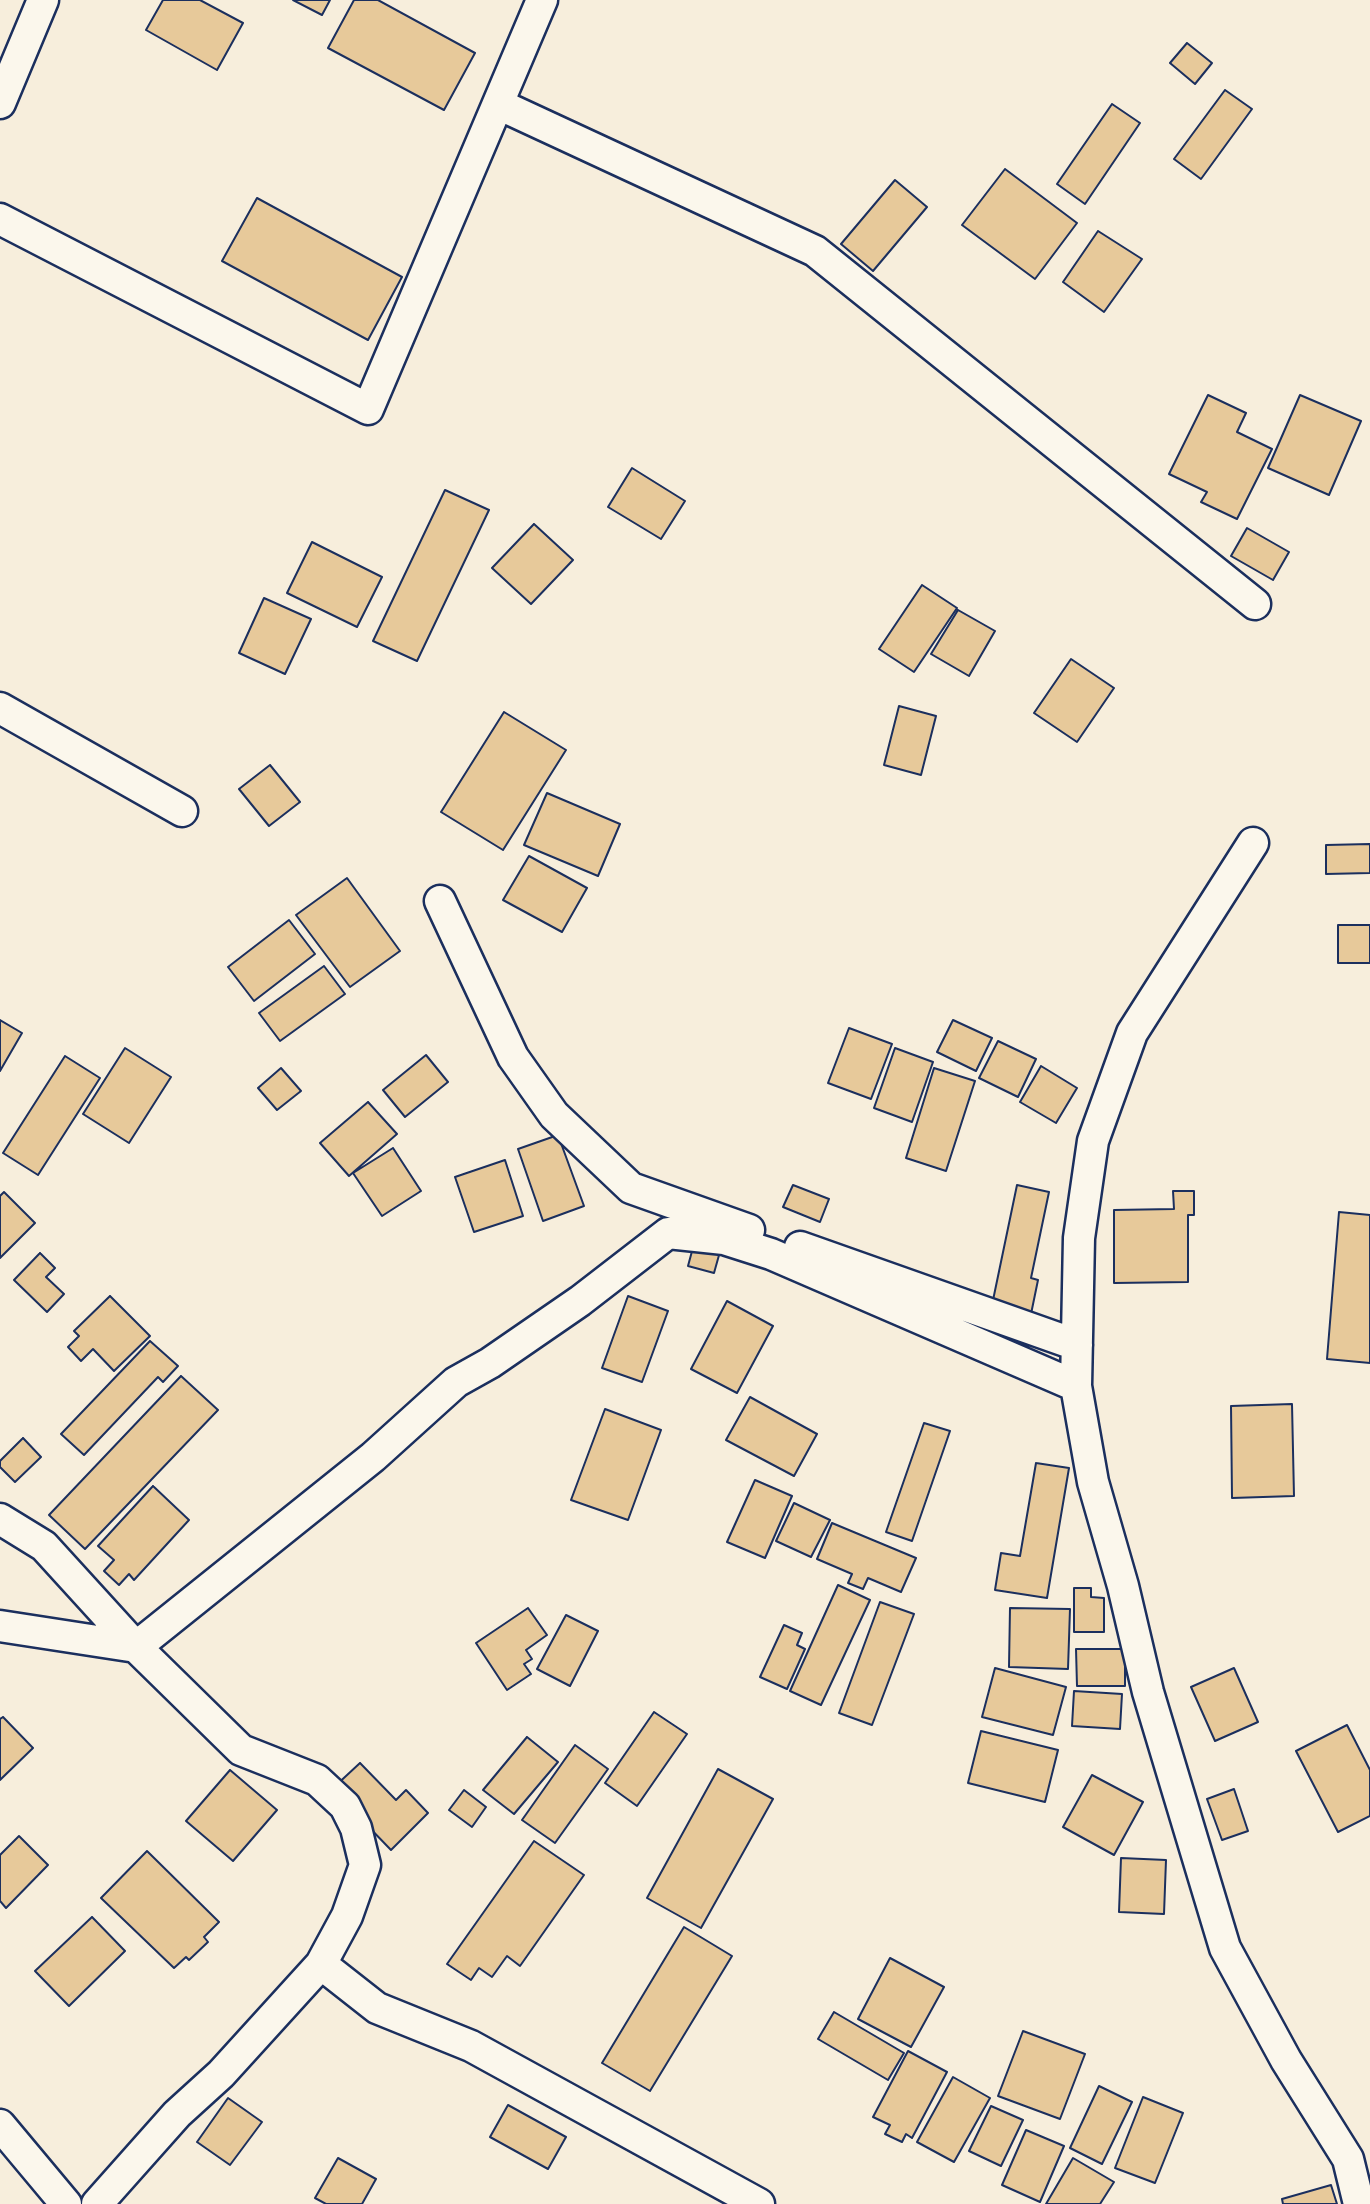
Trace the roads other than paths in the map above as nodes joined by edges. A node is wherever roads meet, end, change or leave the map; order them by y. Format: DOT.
graph roads {
  1 [pos="43,0"];
  2 [pos="542,0"];
  3 [pos="0,103"];
  4 [pos="498,104"];
  5 [pos="0,219"];
  6 [pos="1255,604"];
  7 [pos="0,708"];
  8 [pos="182,811"];
  9 [pos="1254,843"];
  10 [pos="440,901"];
  11 [pos="1077,1345"];
  12 [pos="1076,1386"];
  13 [pos="0,1519"];
  14 [pos="0,1626"];
  15 [pos="136,1647"];
  16 [pos="321,1964"];
  17 [pos="0,2126"];
  18 [pos="66,2204"];
  19 [pos="97,2204"];
  20 [pos="759,2204"];
  21 [pos="1359,2204"];
  1 -- 3 [label="street"];
  2 -- 4 [label="street"];
  4 -- 5 [label="street"];
  4 -- 6 [label="street"];
  7 -- 8 [label="street"];
  9 -- 11 [label="street"];
  10 -- 11 [label="street"];
  11 -- 12 [label="street"];
  12 -- 15 [label="street"];
  12 -- 21 [label="street"];
  13 -- 15 [label="street"];
  14 -- 15 [label="street"];
  15 -- 16 [label="street"];
  16 -- 19 [label="street"];
  16 -- 20 [label="street"];
  17 -- 18 [label="street"];
}
